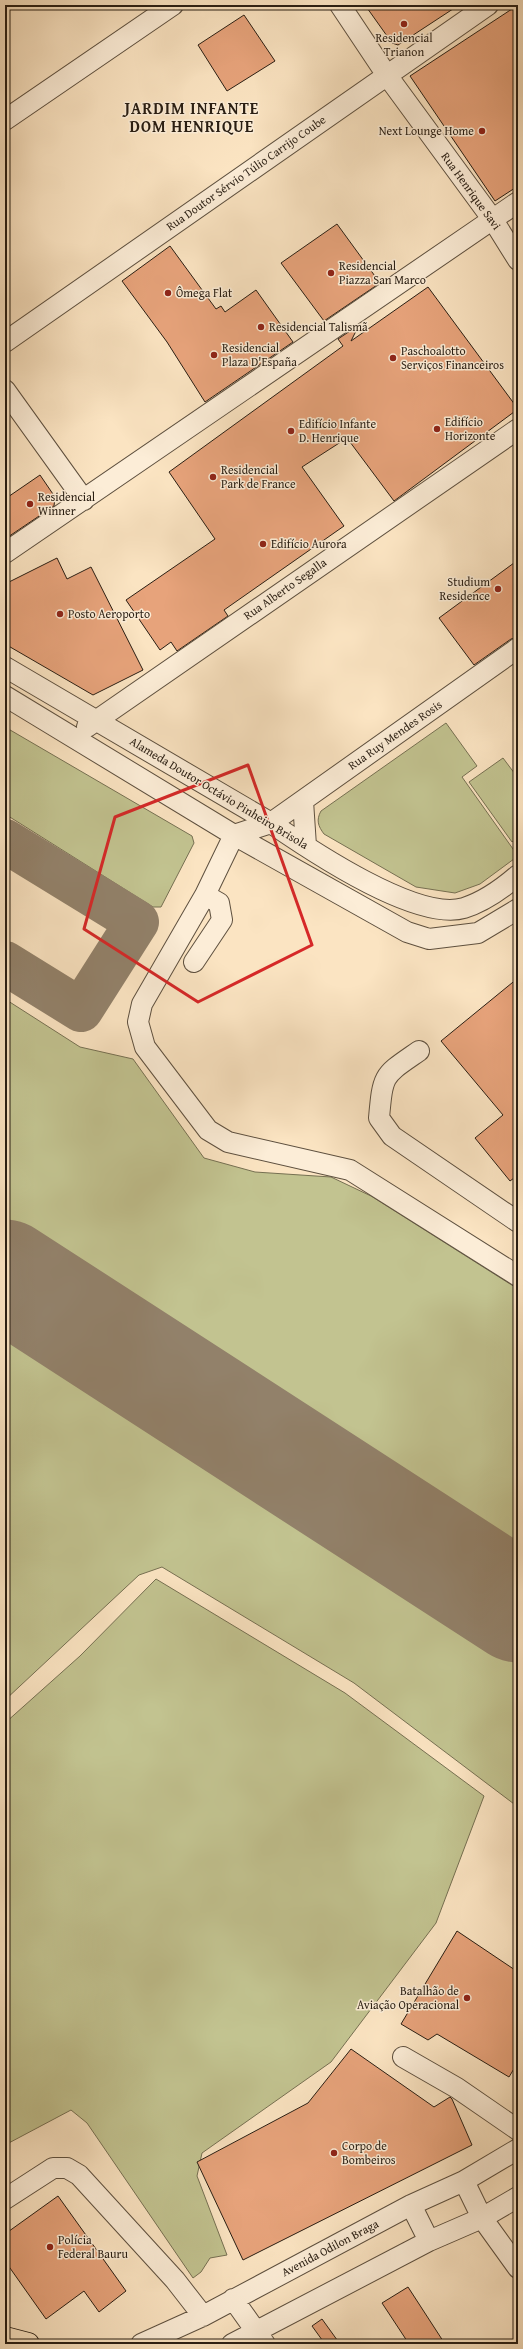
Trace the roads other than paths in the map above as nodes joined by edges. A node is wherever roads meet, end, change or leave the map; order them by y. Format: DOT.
graph roads {
  1 [pos="172,5"];
  2 [pos="340,5"];
  3 [pos="488,5"];
  4 [pos="386,74"];
  5 [pos="5,120"];
  6 [pos="518,202"];
  7 [pos="493,220"];
  8 [pos="518,260"];
  9 [pos="5,342"];
  10 [pos="5,390"];
  11 [pos="518,429"];
  12 [pos="84,500"];
  13 [pos="5,553"];
  14 [pos="518,648"];
  15 [pos="5,667"];
  16 [pos="5,696"];
  17 [pos="96,719"];
  18 [pos="74,738"];
  19 [pos="302,801"];
  20 [pos="271,822"];
  21 [pos="234,835"];
  22 [pos="306,846"];
  23 [pos="518,875"];
  24 [pos="205,895"];
  25 [pos="518,910"];
  26 [pos="194,962"];
  27 [pos="419,1051"];
  28 [pos="518,1222"];
  29 [pos="518,1276"];
  30 [pos="403,2057"];
  31 [pos="518,2130"];
  32 [pos="518,2149"];
  33 [pos="464,2181"];
  34 [pos="518,2197"];
  35 [pos="5,2199"];
  36 [pos="411,2205"];
  37 [pos="482,2218"];
  38 [pos="429,2241"];
  39 [pos="518,2268"];
  40 [pos="233,2299"];
  41 [pos="203,2316"];
  42 [pos="260,2338"];
  43 [pos="141,2344"];
  44 [pos="232,2344"];
  1 -- 5 [label="street"];
  2 -- 4 [label="street, Rua Henrique Savi"];
  3 -- 4 [label="street, Rua Doutor Sérvio Túlio Carrijo Coube"];
  4 -- 7 [label="street, Rua Henrique Savi"];
  4 -- 9 [label="street, Rua Doutor Sérvio Túlio Carrijo Coube"];
  6 -- 7 [label="street"];
  7 -- 8 [label="street, Rua Henrique Savi"];
  7 -- 12 [label="street"];
  10 -- 12 [label="street"];
  11 -- 17 [label="street, Rua Alberto Segalla"];
  12 -- 13 [label="street"];
  14 -- 19 [label="street, Rua Ruy Mendes Rosis"];
  15 -- 17 [label="street, Alameda Doutor Octávio Pinheiro Brisola"];
  16 -- 18 [label="street"];
  17 -- 18 [label="street, Rua Alberto Segalla"];
  17 -- 20 [label="street, Alameda Doutor Octávio Pinheiro Brisola"];
  18 -- 21 [label="street"];
  19 -- 20 [label="street, Rua Ruy Mendes Rosis"];
  19 -- 22 [label="street"];
  20 -- 21 [label="street, Rua Ruy Mendes Rosis"];
  20 -- 22 [label="street, Alameda Doutor Octávio Pinheiro Brisola"];
  21 -- 24 [label="street"];
  21 -- 25 [label="street"];
  22 -- 23 [label="street, Alameda Doutor Octávio Pinheiro Brisola"];
  24 -- 26 [label="street"];
  24 -- 29 [label="street"];
  27 -- 28 [label="street"];
  30 -- 31 [label="street"];
  32 -- 33 [label="street, Avenida Odilon Braga"];
  33 -- 36 [label="street, Avenida Odilon Braga"];
  33 -- 37 [label="street"];
  34 -- 37 [label="street"];
  35 -- 41 [label="street"];
  36 -- 38 [label="street"];
  36 -- 40 [label="street, Avenida Odilon Braga"];
  37 -- 38 [label="street"];
  37 -- 39 [label="street"];
  38 -- 42 [label="street"];
  40 -- 41 [label="street, Avenida Odilon Braga"];
  40 -- 42 [label="street"];
  41 -- 43 [label="street, Avenida Odilon Braga"];
  42 -- 44 [label="street"];
}
